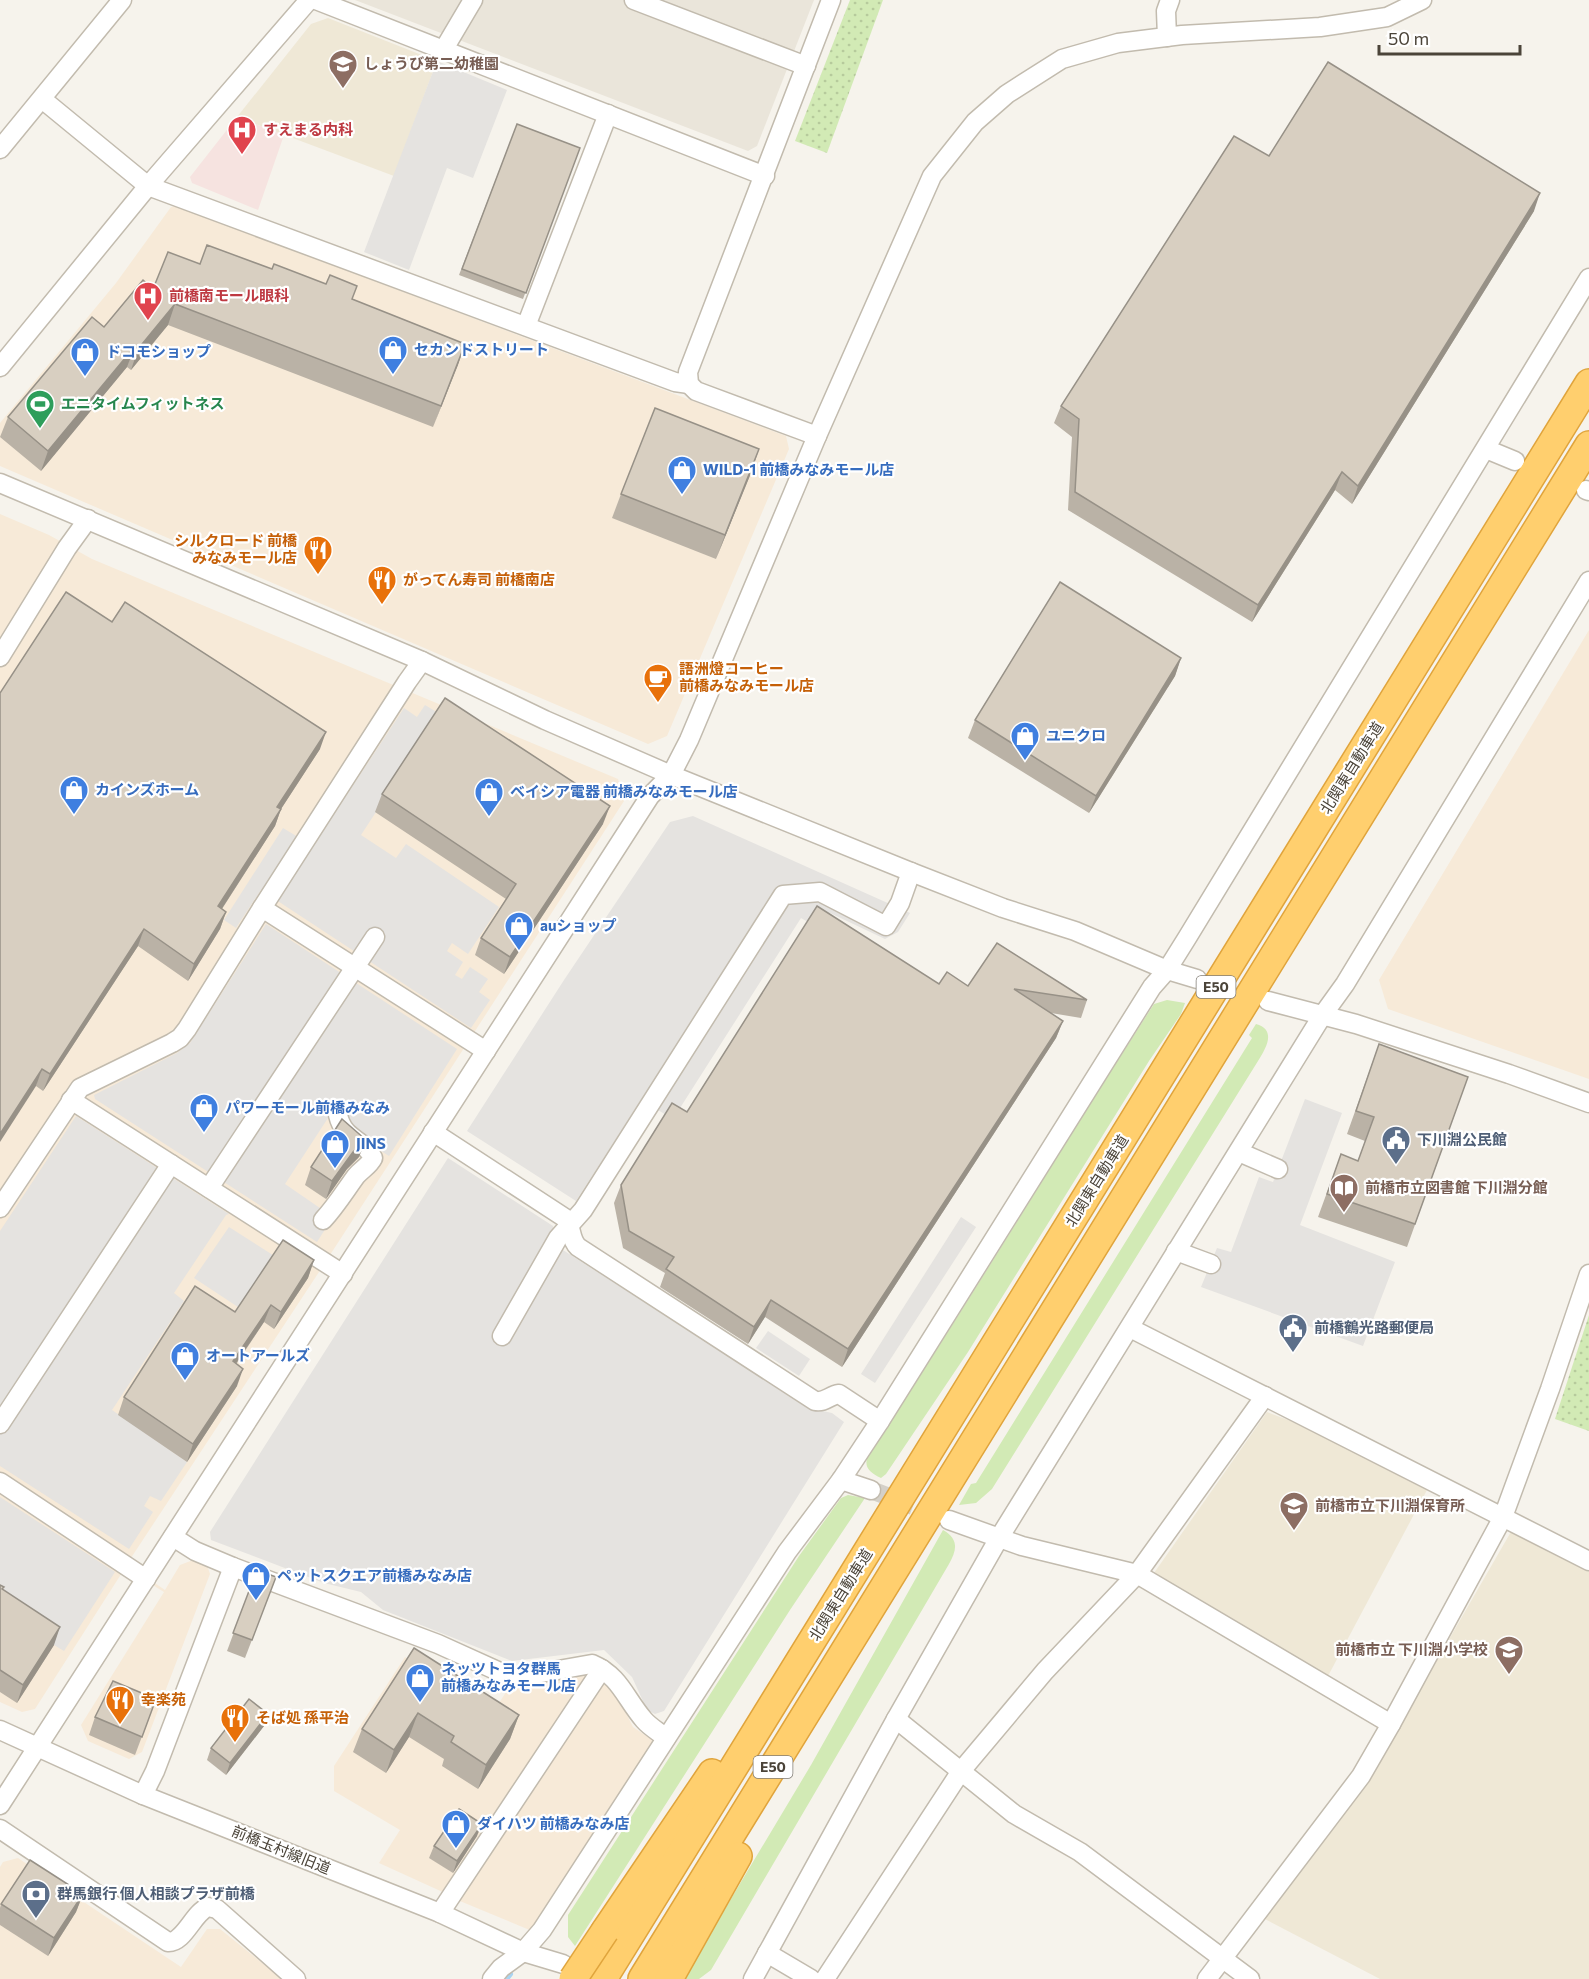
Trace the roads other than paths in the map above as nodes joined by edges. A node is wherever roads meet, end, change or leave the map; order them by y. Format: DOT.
graph roads {
  1 [pos="122,0"];
  2 [pos="309,0"];
  3 [pos="316,0"];
  4 [pos="473,0"];
  5 [pos="634,0"];
  6 [pos="831,0"];
  7 [pos="1170,0"];
  8 [pos="1422,0"];
  9 [pos="1167,37"];
  10 [pos="444,49"];
  11 [pos="806,66"];
  12 [pos="42,99"];
  13 [pos="608,114"];
  14 [pos="0,149"];
  15 [pos="765,176"];
  16 [pos="148,186"];
  17 [pos="1589,278"];
  18 [pos="526,327"];
  19 [pos="0,367"];
  20 [pos="1589,383"];
  21 [pos="689,384"];
  22 [pos="817,436"];
  23 [pos="1589,445"];
  24 [pos="1486,449"];
  25 [pos="1515,461"];
  26 [pos="0,483"];
  27 [pos="88,519"];
  28 [pos="1589,581"];
  29 [pos="0,657"];
  30 [pos="422,661"];
  31 [pos="671,775"];
  32 [pos="911,872"];
  33 [pos="262,908"];
  34 [pos="375,937"];
  35 [pos="355,968"];
  36 [pos="1167,970"];
  37 [pos="1197,979"];
  38 [pos="1268,1001"];
  39 [pos="1322,1016"];
  40 [pos="486,1051"];
  41 [pos="71,1100"];
  42 [pos="1589,1103"];
  43 [pos="338,1115"];
  44 [pos="433,1132"];
  45 [pos="1239,1152"];
  46 [pos="171,1164"];
  47 [pos="1278,1169"];
  48 [pos="209,1188"];
  49 [pos="0,1208"];
  50 [pos="323,1220"];
  51 [pos="570,1226"];
  52 [pos="1176,1251"];
  53 [pos="1210,1264"];
  54 [pos="343,1274"];
  55 [pos="1589,1274"];
  56 [pos="1130,1328"];
  57 [pos="502,1336"];
  58 [pos="1265,1396"];
  59 [pos="880,1421"];
  60 [pos="0,1424"];
  61 [pos="841,1480"];
  62 [pos="0,1482"];
  63 [pos="871,1490"];
  64 [pos="1503,1517"];
  65 [pos="949,1520"];
  66 [pos="173,1537"];
  67 [pos="999,1538"];
  68 [pos="1589,1561"];
  69 [pos="233,1567"];
  70 [pos="1137,1574"];
  71 [pos="146,1579"];
  72 [pos="602,1669"];
  73 [pos="896,1719"];
  74 [pos="1391,1724"];
  75 [pos="0,1730"];
  76 [pos="666,1738"];
  77 [pos="38,1747"];
  78 [pos="961,1771"];
  79 [pos="143,1795"];
  80 [pos="0,1805"];
  81 [pos="0,1829"];
  82 [pos="440,1913"];
  83 [pos="615,1937"];
  84 [pos="524,1952"];
  85 [pos="767,1953"];
  86 [pos="1222,1960"];
  87 [pos="667,1966"];
  88 [pos="568,1972"];
  89 [pos="296,1979"];
  90 [pos="492,1979"];
  91 [pos="603,1979"];
  92 [pos="642,1979"];
  93 [pos="753,1979"];
  94 [pos="812,1979"];
  95 [pos="825,1979"];
  96 [pos="1207,1979"];
  97 [pos="1250,1979"];
  1 -- 12 [label="street"];
  2 -- 16 [label="street"];
  3 -- 10 [label="street"];
  4 -- 10 [label="street"];
  5 -- 11 [label="street"];
  6 -- 11 [label="street"];
  7 -- 9 [label="street"];
  8 -- 9 [label="street"];
  9 -- 22 [label="street"];
  10 -- 13 [label="street"];
  11 -- 15 [label="street"];
  12 -- 14 [label="street"];
  12 -- 16 [label="street"];
  13 -- 15 [label="street"];
  13 -- 18 [label="street"];
  15 -- 21 [label="street"];
  16 -- 18 [label="street"];
  16 -- 19 [label="street"];
  17 -- 24 [label="street"];
  18 -- 21 [label="street"];
  20 -- 83 [label="highway, 北関東自動車道 / E50"];
  21 -- 22 [label="street"];
  22 -- 31 [label="street"];
  23 -- 87 [label="highway, E50"];
  24 -- 25 [label="street"];
  24 -- 36 [label="street"];
  26 -- 27 [label="street"];
  27 -- 29 [label="street"];
  27 -- 30 [label="street"];
  28 -- 39 [label="street"];
  30 -- 31 [label="street"];
  30 -- 33 [label="street"];
  31 -- 32 [label="street"];
  31 -- 40 [label="street"];
  32 -- 36 [label="street"];
  32 -- 51 [label="street"];
  33 -- 35 [label="street"];
  33 -- 41 [label="street"];
  34 -- 35 [label="street"];
  35 -- 40 [label="street"];
  35 -- 48 [label="street"];
  36 -- 37 [label="street"];
  36 -- 59 [label="street"];
  38 -- 39 [label="street"];
  39 -- 42 [label="street"];
  39 -- 45 [label="street"];
  40 -- 44 [label="street"];
  41 -- 46 [label="street"];
  41 -- 49 [label="street"];
  43 -- 50 [label="street"];
  44 -- 51 [label="street"];
  44 -- 54 [label="street"];
  45 -- 47 [label="street"];
  45 -- 52 [label="street"];
  46 -- 48 [label="street"];
  46 -- 60 [label="street"];
  48 -- 54 [label="street"];
  51 -- 57 [label="street"];
  51 -- 59 [label="street"];
  52 -- 53 [label="street"];
  52 -- 56 [label="street"];
  54 -- 66 [label="street"];
  55 -- 64 [label="street"];
  56 -- 58 [label="street"];
  56 -- 67 [label="street"];
  58 -- 64 [label="street"];
  58 -- 70 [label="street"];
  59 -- 61 [label="street"];
  61 -- 63 [label="street"];
  61 -- 76 [label="street"];
  62 -- 71 [label="street"];
  64 -- 68 [label="street"];
  64 -- 74 [label="street"];
  65 -- 67 [label="street"];
  66 -- 69 [label="street"];
  66 -- 71 [label="street"];
  67 -- 70 [label="street"];
  67 -- 73 [label="street"];
  69 -- 72 [label="street"];
  69 -- 79 [label="street"];
  70 -- 74 [label="street"];
  70 -- 78 [label="street"];
  71 -- 77 [label="street"];
  72 -- 76 [label="street"];
  72 -- 82 [label="street"];
  73 -- 78 [label="street"];
  73 -- 85 [label="street"];
  74 -- 86 [label="street"];
  75 -- 77 [label="street, 前橋玉村線旧道"];
  76 -- 84 [label="street"];
  77 -- 79 [label="street, 前橋玉村線旧道"];
  77 -- 80 [label="street"];
  78 -- 86 [label="street"];
  78 -- 95 [label="street"];
  79 -- 82 [label="street, 前橋玉村線旧道"];
  81 -- 89 [label="street"];
  82 -- 84 [label="street, 前橋玉村線旧道"];
  83 -- 88 [label="highway, bridge"];
  83 -- 91 [label="highway"];
  84 -- 88 [label="street, 前橋玉村線旧道"];
  84 -- 90 [label="street"];
  85 -- 93 [label="street"];
  85 -- 94 [label="street"];
  86 -- 96 [label="street"];
  86 -- 97 [label="street"];
  87 -- 92 [label="highway"];
}
